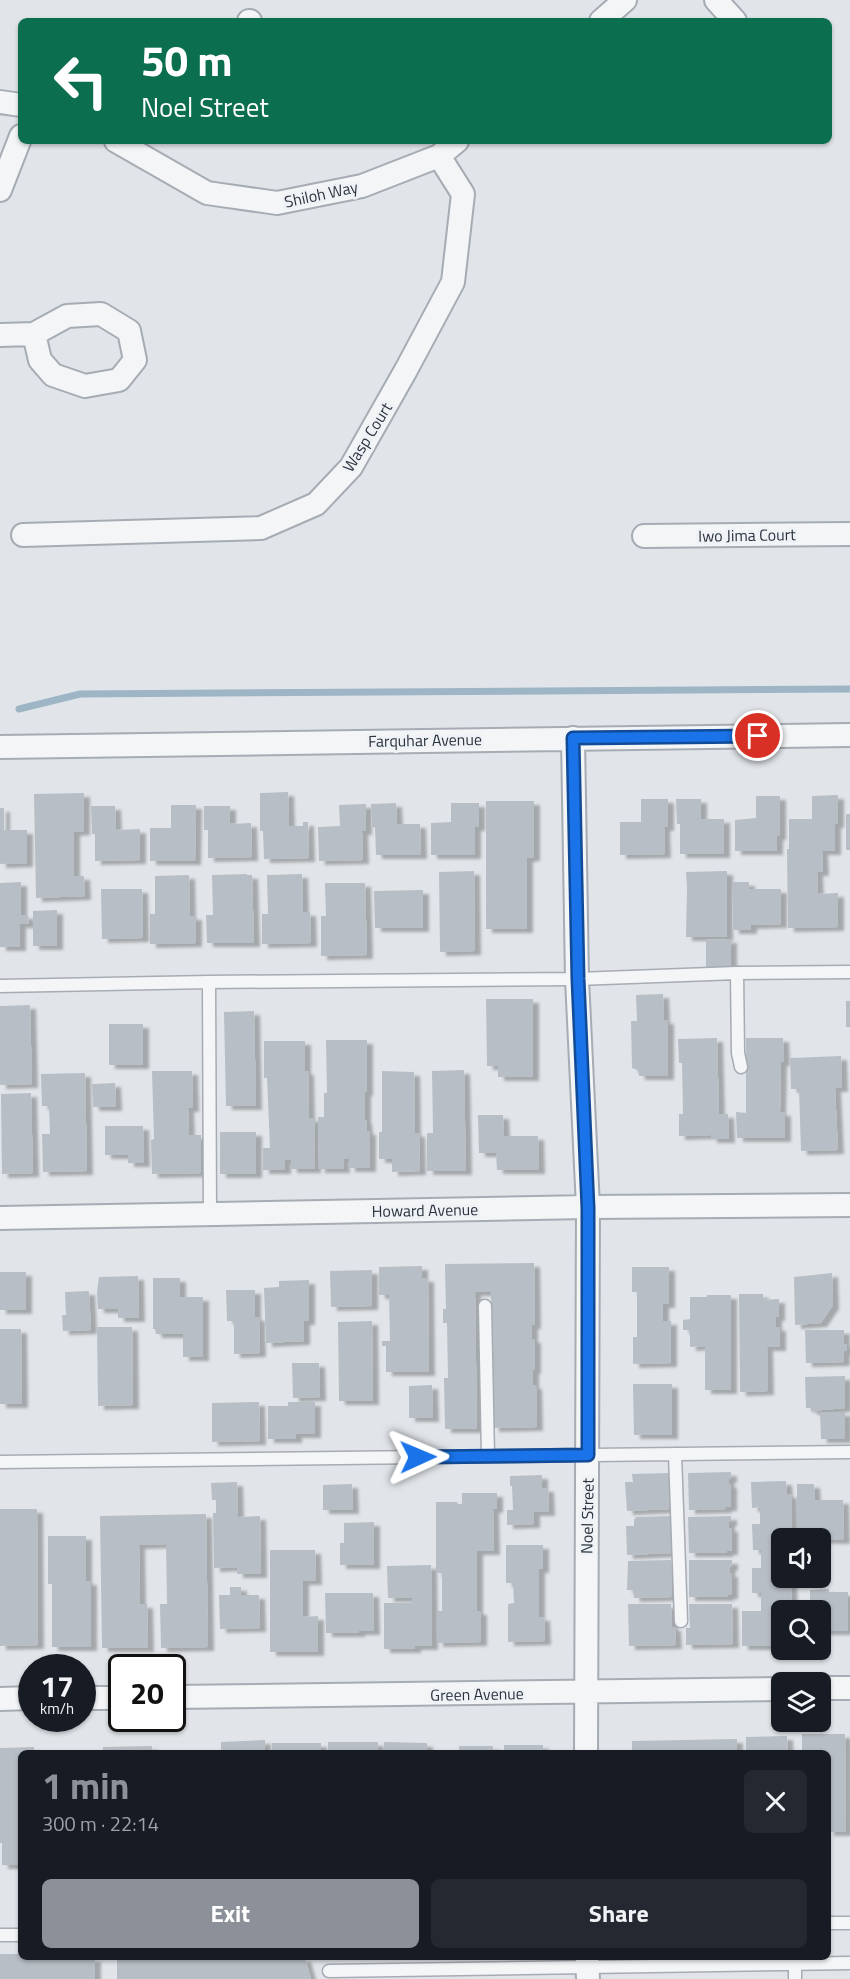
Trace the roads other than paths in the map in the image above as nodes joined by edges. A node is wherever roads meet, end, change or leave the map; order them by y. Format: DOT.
graph roads {
  1 [pos="624,0"];
  2 [pos="716,0"];
  3 [pos="604,18"];
  4 [pos="731,18"];
  5 [pos="0,102"];
  6 [pos="18,105"];
  7 [pos="18,144"];
  8 [pos="121,144"];
  9 [pos="453,144"];
  10 [pos="439,156"];
  11 [pos="0,190"];
  12 [pos="34,334"];
  13 [pos="0,335"];
  14 [pos="850,534"];
  15 [pos="23,535"];
  16 [pos="644,536"];
  17 [pos="850,735"];
  18 [pos="573,738"];
  19 [pos="0,747"];
  20 [pos="850,972"];
  21 [pos="737,973"];
  22 [pos="578,979"];
  23 [pos="209,982"];
  24 [pos="0,986"];
  25 [pos="741,1067"];
  26 [pos="850,1205"];
  27 [pos="588,1208"];
  28 [pos="210,1214"];
  29 [pos="0,1218"];
  30 [pos="485,1306"];
  31 [pos="850,1452"];
  32 [pos="675,1454"];
  33 [pos="588,1455"];
  34 [pos="488,1456"];
  35 [pos="0,1462"];
  36 [pos="681,1621"];
  37 [pos="831,1688"];
  38 [pos="850,1688"];
  39 [pos="771,1689"];
  40 [pos="585,1693"];
  41 [pos="186,1697"];
  42 [pos="18,1698"];
  43 [pos="0,1699"];
  44 [pos="586,1750"];
  45 [pos="831,1923"];
  46 [pos="850,1923"];
  47 [pos="0,1935"];
  48 [pos="18,1935"];
  49 [pos="432,1960"];
  50 [pos="850,1964"];
  51 [pos="795,1965"];
  52 [pos="588,1968"];
  53 [pos="329,1971"];
  54 [pos="541,1974"];
  55 [pos="433,1975"];
  56 [pos="795,1979"];
  1 -- 3 [label="street"];
  2 -- 4 [label="street"];
  5 -- 6 [label="street"];
  7 -- 11 [label="street"];
  8 -- 10 [label="street, Shiloh Way"];
  9 -- 10 [label="street, Shiloh Way"];
  10 -- 15 [label="street, Wasp Court"];
  12 -- 13 [label="street"];
  14 -- 16 [label="street, Iwo Jima Court"];
  17 -- 18 [label="street, Farquhar Avenue"];
  18 -- 19 [label="street, Farquhar Avenue"];
  18 -- 22 [label="street, Noel Street"];
  20 -- 21 [label="lane"];
  21 -- 22 [label="lane"];
  21 -- 25 [label="lane"];
  22 -- 23 [label="lane"];
  22 -- 27 [label="street, Noel Street"];
  23 -- 24 [label="lane"];
  23 -- 28 [label="lane"];
  26 -- 27 [label="street, Howard Avenue"];
  27 -- 28 [label="street, Howard Avenue"];
  27 -- 33 [label="street, Noel Street"];
  28 -- 29 [label="street, Howard Avenue"];
  30 -- 34 [label="lane"];
  31 -- 32 [label="lane"];
  32 -- 33 [label="lane"];
  32 -- 36 [label="lane"];
  33 -- 34 [label="lane"];
  33 -- 40 [label="street, Noel Street"];
  34 -- 35 [label="lane"];
  37 -- 38 [label="street"];
  39 -- 40 [label="street, Green Avenue"];
  40 -- 41 [label="street, Green Avenue"];
  40 -- 44 [label="street, Noel Street"];
  42 -- 43 [label="street"];
  45 -- 46 [label="lane"];
  47 -- 48 [label="lane"];
  49 -- 55 [label="lane"];
  50 -- 51 [label="lane"];
  51 -- 52 [label="lane"];
  51 -- 56 [label="lane"];
  52 -- 54 [label="lane"];
  53 -- 55 [label="lane"];
  54 -- 55 [label="lane"];
}
